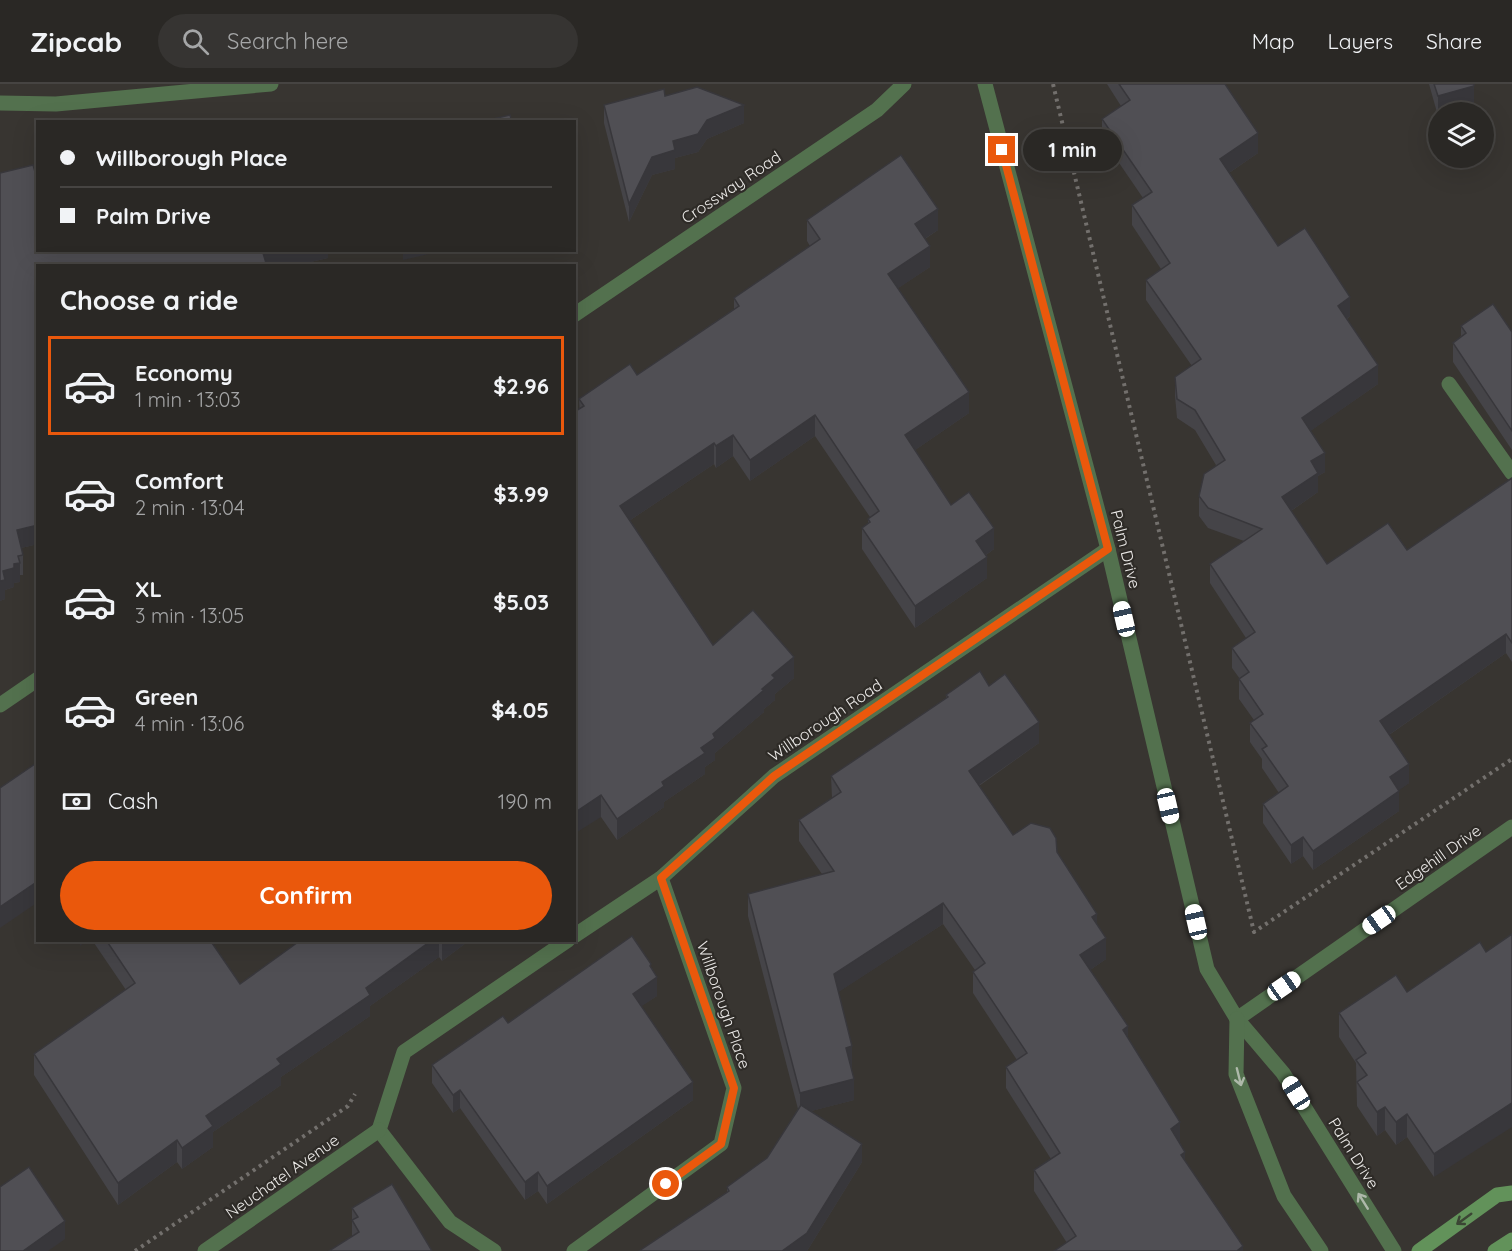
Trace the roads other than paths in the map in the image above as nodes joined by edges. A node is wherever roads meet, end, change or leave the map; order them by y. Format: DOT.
graph roads {
  1 [pos="271,84"];
  2 [pos="904,84"];
  3 [pos="985,84"];
  4 [pos="0,103"];
  5 [pos="576,314"];
  6 [pos="1449,384"];
  7 [pos="1512,473"];
  8 [pos="1108,549"];
  9 [pos="36,680"];
  10 [pos="0,705"];
  11 [pos="1512,827"];
  12 [pos="661,878"];
  13 [pos="576,935"];
  14 [pos="565,942"];
  15 [pos="1237,1019"];
  16 [pos="379,1130"];
  17 [pos="1512,1193"];
  18 [pos="1512,1240"];
  19 [pos="206,1251"];
  20 [pos="494,1251"];
  21 [pos="574,1251"];
  22 [pos="1321,1251"];
  23 [pos="1394,1251"];
  24 [pos="1419,1251"];
  25 [pos="1495,1251"];
  1 -- 4 [label="street"];
  2 -- 5 [label="street, Crossway Road"];
  3 -- 8 [label="street, Palm Drive"];
  6 -- 7 [label="street"];
  8 -- 12 [label="street, Willborough Road"];
  8 -- 15 [label="street, Palm Drive"];
  9 -- 10 [label="street"];
  11 -- 15 [label="street, Edgehill Drive"];
  12 -- 13 [label="street, Willborough Road"];
  12 -- 21 [label="street, Willborough Place"];
  14 -- 16 [label="street"];
  15 -- 22 [label="street, one-way"];
  23 -- 15 [label="street, Palm Drive, one-way"];
  16 -- 19 [label="street, Neuchatel Avenue"];
  16 -- 20 [label="street"];
  17 -- 24 [label="main road, one-way"];
  18 -- 25 [label="main road"];
}
